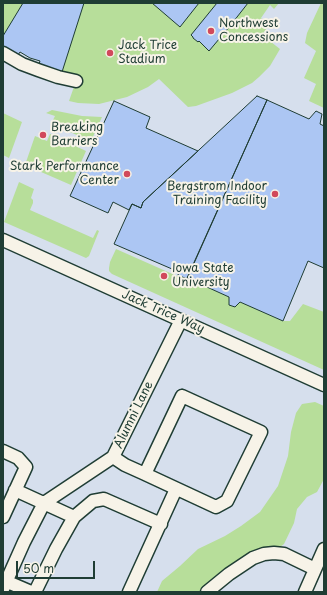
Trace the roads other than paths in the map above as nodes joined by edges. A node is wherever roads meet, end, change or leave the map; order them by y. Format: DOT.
graph roads {
  1 [pos="3,53"];
  2 [pos="76,81"];
  3 [pos="3,240"];
  4 [pos="181,320"];
  5 [pos="324,385"];
  6 [pos="3,451"];
  7 [pos="113,457"];
  8 [pos="145,474"];
  9 [pos="176,489"];
  10 [pos="15,490"];
  11 [pos="44,503"];
  12 [pos="3,517"];
  13 [pos="74,517"];
  14 [pos="161,524"];
  15 [pos="324,549"];
  16 [pos="315,568"];
  17 [pos="4,584"];
  18 [pos="30,592"];
  19 [pos="35,592"];
  20 [pos="130,592"];
  21 [pos="207,592"];
  22 [pos="304,592"];
  1 -- 2 [label="street"];
  3 -- 4 [label="street, Jack Trice Way"];
  4 -- 5 [label="street, Jack Trice Way"];
  4 -- 7 [label="street, Alumni Lane"];
  6 -- 10 [label="street"];
  7 -- 8 [label="street"];
  7 -- 11 [label="street, Alumni Lane"];
  8 -- 9 [label="street"];
  8 -- 9 [label="street"];
  9 -- 14 [label="street"];
  10 -- 11 [label="street"];
  10 -- 12 [label="street"];
  11 -- 13 [label="street"];
  11 -- 17 [label="street, Alumni Lane"];
  13 -- 14 [label="street"];
  13 -- 19 [label="street"];
  14 -- 20 [label="street"];
  15 -- 16 [label="street"];
  16 -- 21 [label="street"];
  16 -- 22 [label="street"];
  17 -- 18 [label="street"];
}
